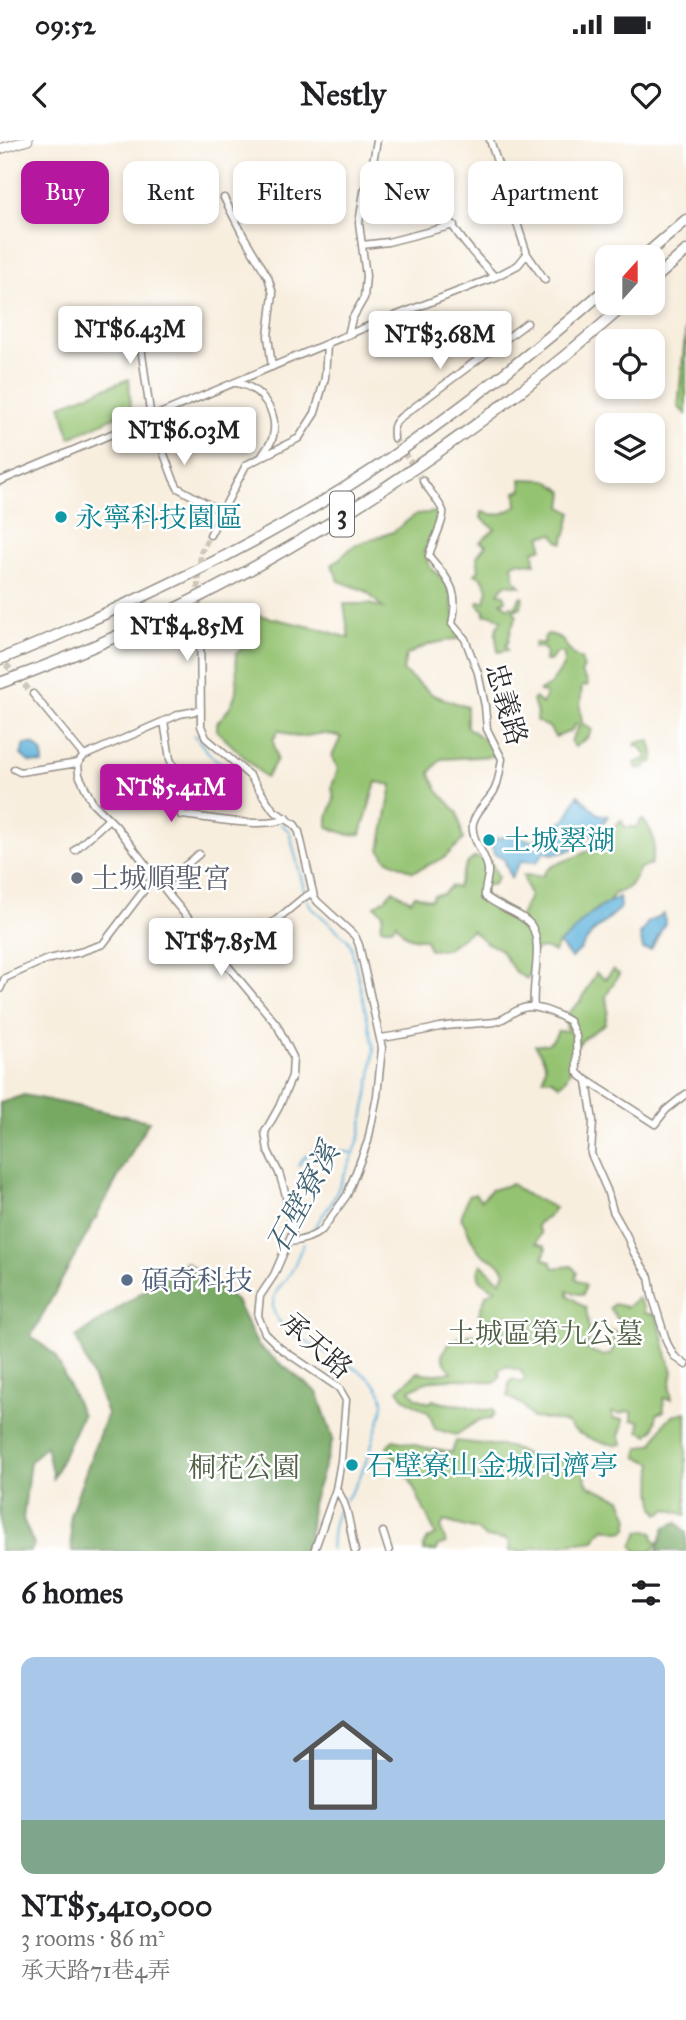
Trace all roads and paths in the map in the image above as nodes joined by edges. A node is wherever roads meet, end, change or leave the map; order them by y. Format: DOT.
graph roads {
  1 [pos="28,140"];
  2 [pos="377,140"];
  3 [pos="489,140"];
  4 [pos="0,149"];
  5 [pos="373,161"];
  6 [pos="224,198"];
  7 [pos="360,217"];
  8 [pos="686,220"];
  9 [pos="454,225"];
  10 [pos="657,245"];
  11 [pos="362,246"];
  12 [pos="686,251"];
  13 [pos="527,254"];
  14 [pos="665,269"];
  15 [pos="495,277"];
  16 [pos="545,279"];
  17 [pos="595,298"];
  18 [pos="141,311"];
  19 [pos="612,315"];
  20 [pos="527,323"];
  21 [pos="348,335"];
  22 [pos="327,345"];
  23 [pos="272,367"];
  24 [pos="236,383"];
  25 [pos="151,418"];
  26 [pos="394,438"];
  27 [pos="262,456"];
  28 [pos="0,481"];
  29 [pos="423,481"];
  30 [pos="222,512"];
  31 [pos="211,535"];
  32 [pos="200,616"];
  33 [pos="0,659"];
  34 [pos="0,683"];
  35 [pos="33,694"];
  36 [pos="201,710"];
  37 [pos="163,721"];
  38 [pos="84,756"];
  39 [pos="78,763"];
  40 [pos="14,769"];
  41 [pos="109,819"];
  42 [pos="284,819"];
  43 [pos="75,850"];
  44 [pos="199,854"];
  45 [pos="155,877"];
  46 [pos="162,886"];
  47 [pos="308,895"];
  48 [pos="225,962"];
  49 [pos="0,989"];
  50 [pos="534,1007"];
  51 [pos="381,1038"];
  52 [pos="587,1081"];
  53 [pos="686,1094"];
  54 [pos="289,1242"];
  55 [pos="686,1366"];
  56 [pos="338,1491"];
  57 [pos="383,1532"];
  58 [pos="314,1551"];
  59 [pos="355,1551"];
  60 [pos="389,1551"];
  1 -- 4 [label="main road"];
  2 -- 5 [label="street"];
  3 -- 13 [label="street"];
  6 -- 23 [label="street"];
  7 -- 11 [label="street"];
  8 -- 10 [label="highway"];
  9 -- 11 [label="street"];
  9 -- 15 [label="street"];
  11 -- 21 [label="street"];
  12 -- 14 [label="highway"];
  13 -- 15 [label="street"];
  13 -- 16 [label="street"];
  15 -- 21 [label="street"];
  17 -- 33 [label="highway, 3"];
  18 -- 25 [label="street"];
  19 -- 34 [label="highway, 3"];
  20 -- 26 [label="street"];
  21 -- 22 [label="street"];
  22 -- 23 [label="street"];
  22 -- 27 [label="street"];
  23 -- 24 [label="street"];
  24 -- 25 [label="street"];
  24 -- 27 [label="street"];
  25 -- 28 [label="street"];
  25 -- 30 [label="street"];
  27 -- 30 [label="street"];
  29 -- 50 [label="street, 忠義路"];
  30 -- 31 [label="street"];
  32 -- 36 [label="street"];
  35 -- 38 [label="street"];
  36 -- 37 [label="street"];
  36 -- 42 [label="street"];
  37 -- 38 [label="street"];
  37 -- 42 [label="street"];
  38 -- 39 [label="street"];
  39 -- 40 [label="street"];
  39 -- 41 [label="street, 承天路"];
  41 -- 43 [label="street"];
  41 -- 45 [label="street, 承天路"];
  42 -- 47 [label="street"];
  44 -- 46 [label="street"];
  45 -- 46 [label="street, 承天路"];
  45 -- 49 [label="street"];
  46 -- 48 [label="street, 承天路"];
  47 -- 48 [label="street"];
  47 -- 51 [label="street"];
  48 -- 54 [label="street, 承天路"];
  50 -- 51 [label="street"];
  50 -- 52 [label="street"];
  51 -- 54 [label="street"];
  52 -- 53 [label="street"];
  52 -- 55 [label="street"];
  54 -- 56 [label="street, 承天路"];
  56 -- 58 [label="street, 承天路"];
  56 -- 59 [label="street"];
  57 -- 60 [label="street"];
}
